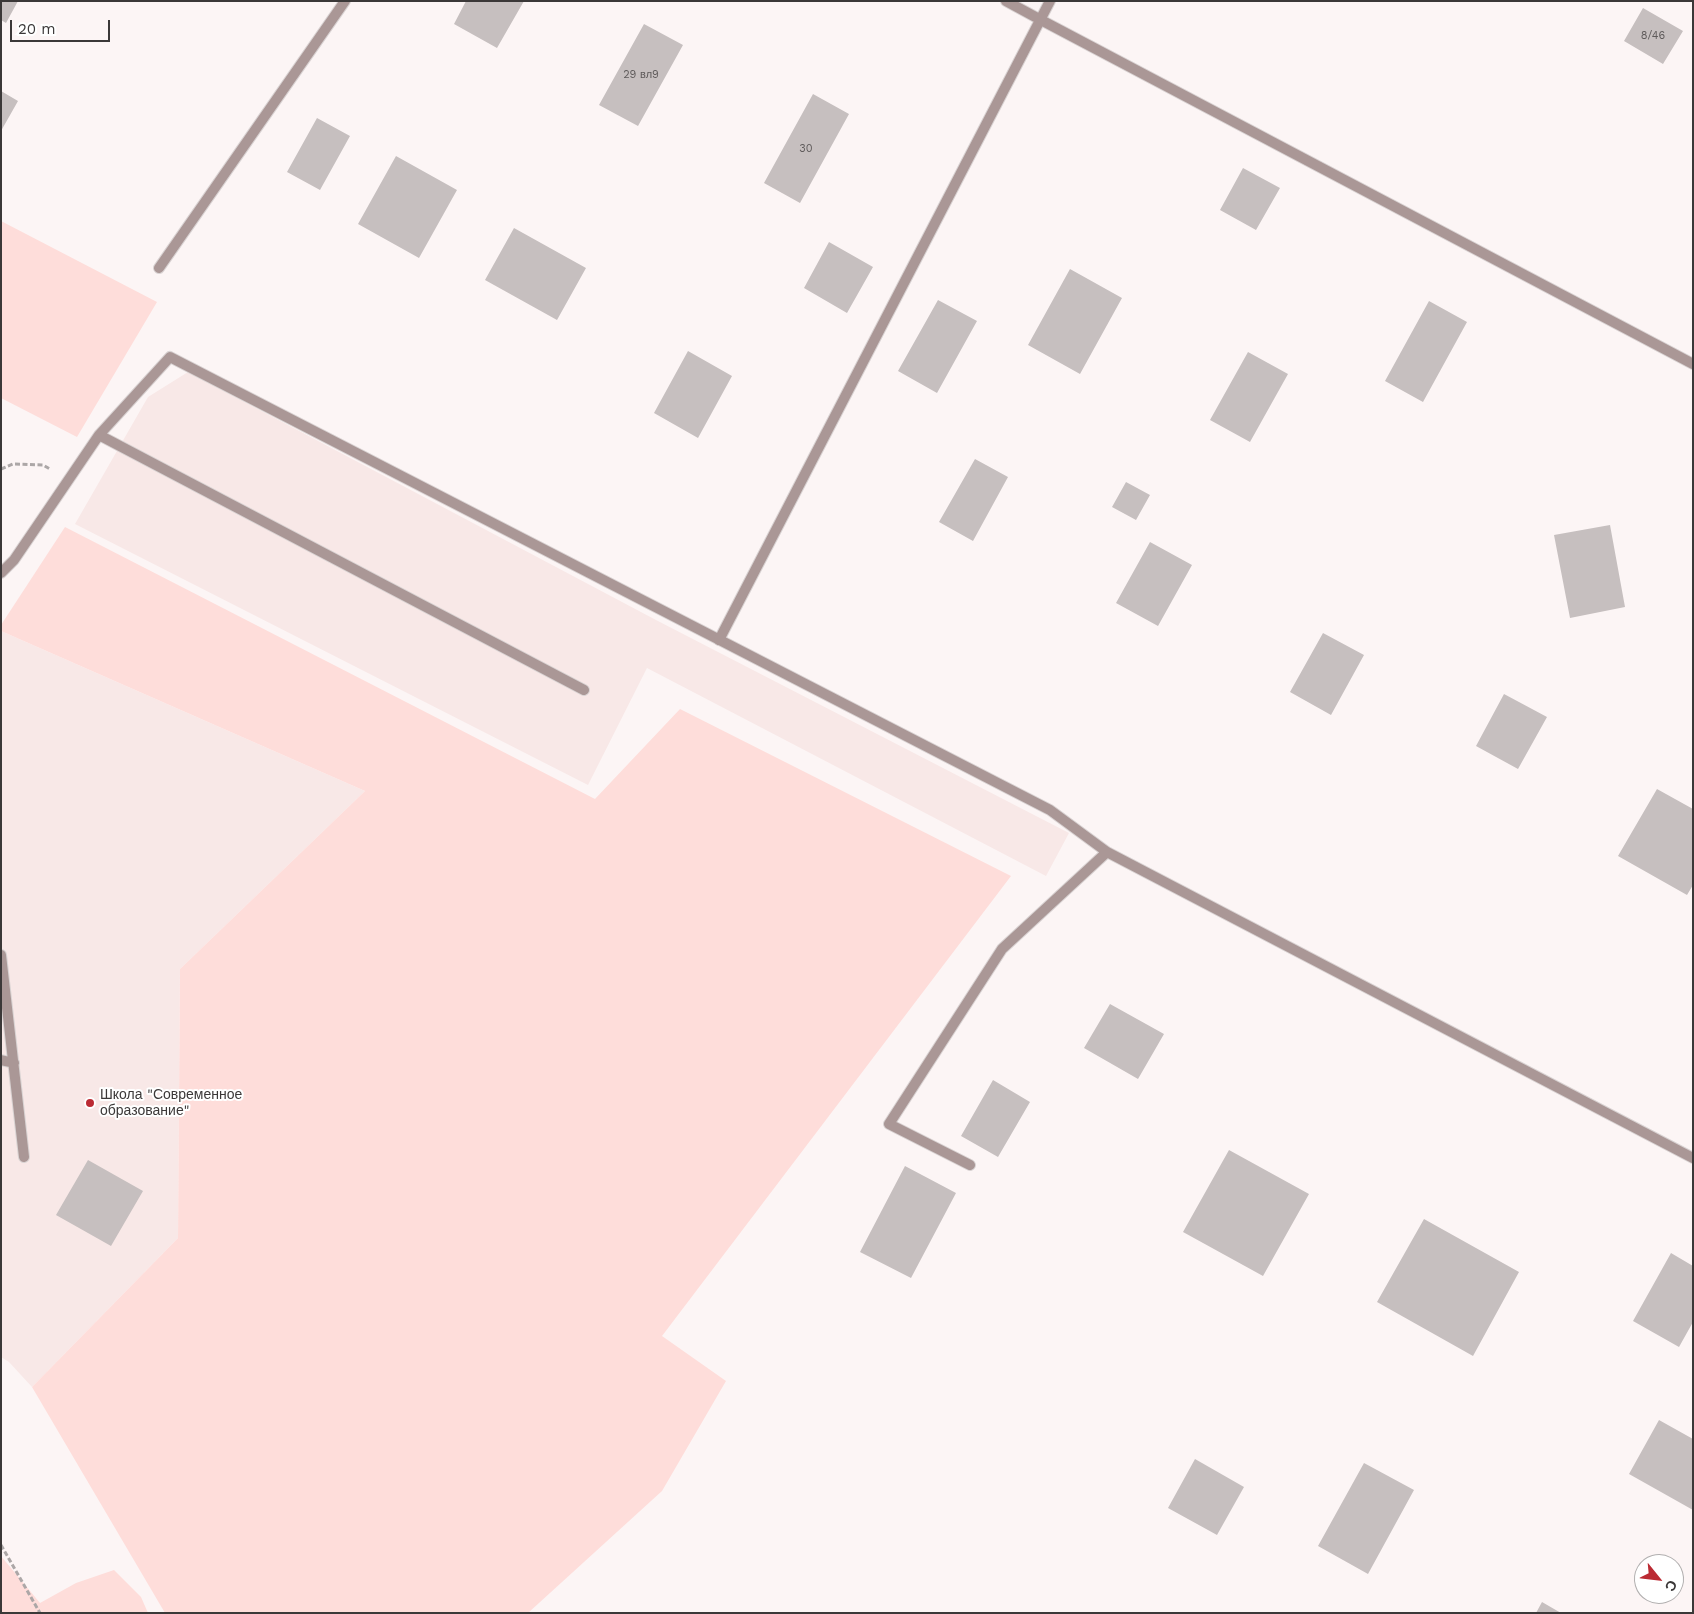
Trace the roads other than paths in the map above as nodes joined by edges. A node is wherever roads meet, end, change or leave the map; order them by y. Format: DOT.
graph roads {
  1 [pos="345,1"];
  2 [pos="1006,1"];
  3 [pos="1050,1"];
  4 [pos="1041,20"];
  5 [pos="159,268"];
  6 [pos="1693,364"];
  7 [pos="98,435"];
  8 [pos="1,573"];
  9 [pos="719,640"];
  10 [pos="584,690"];
  11 [pos="1107,852"];
  12 [pos="1,955"];
  13 [pos="1,1060"];
  14 [pos="14,1063"];
  15 [pos="24,1157"];
  16 [pos="1693,1158"];
  17 [pos="970,1165"];
  1 -- 5 [label="street"];
  2 -- 4 [label="street"];
  3 -- 4 [label="street"];
  4 -- 6 [label="street"];
  4 -- 9 [label="street"];
  7 -- 8 [label="street"];
  7 -- 9 [label="street"];
  7 -- 10 [label="street"];
  9 -- 11 [label="street"];
  11 -- 16 [label="street"];
  11 -- 17 [label="street"];
  12 -- 14 [label="street"];
  13 -- 14 [label="street"];
  14 -- 15 [label="street"];
}
